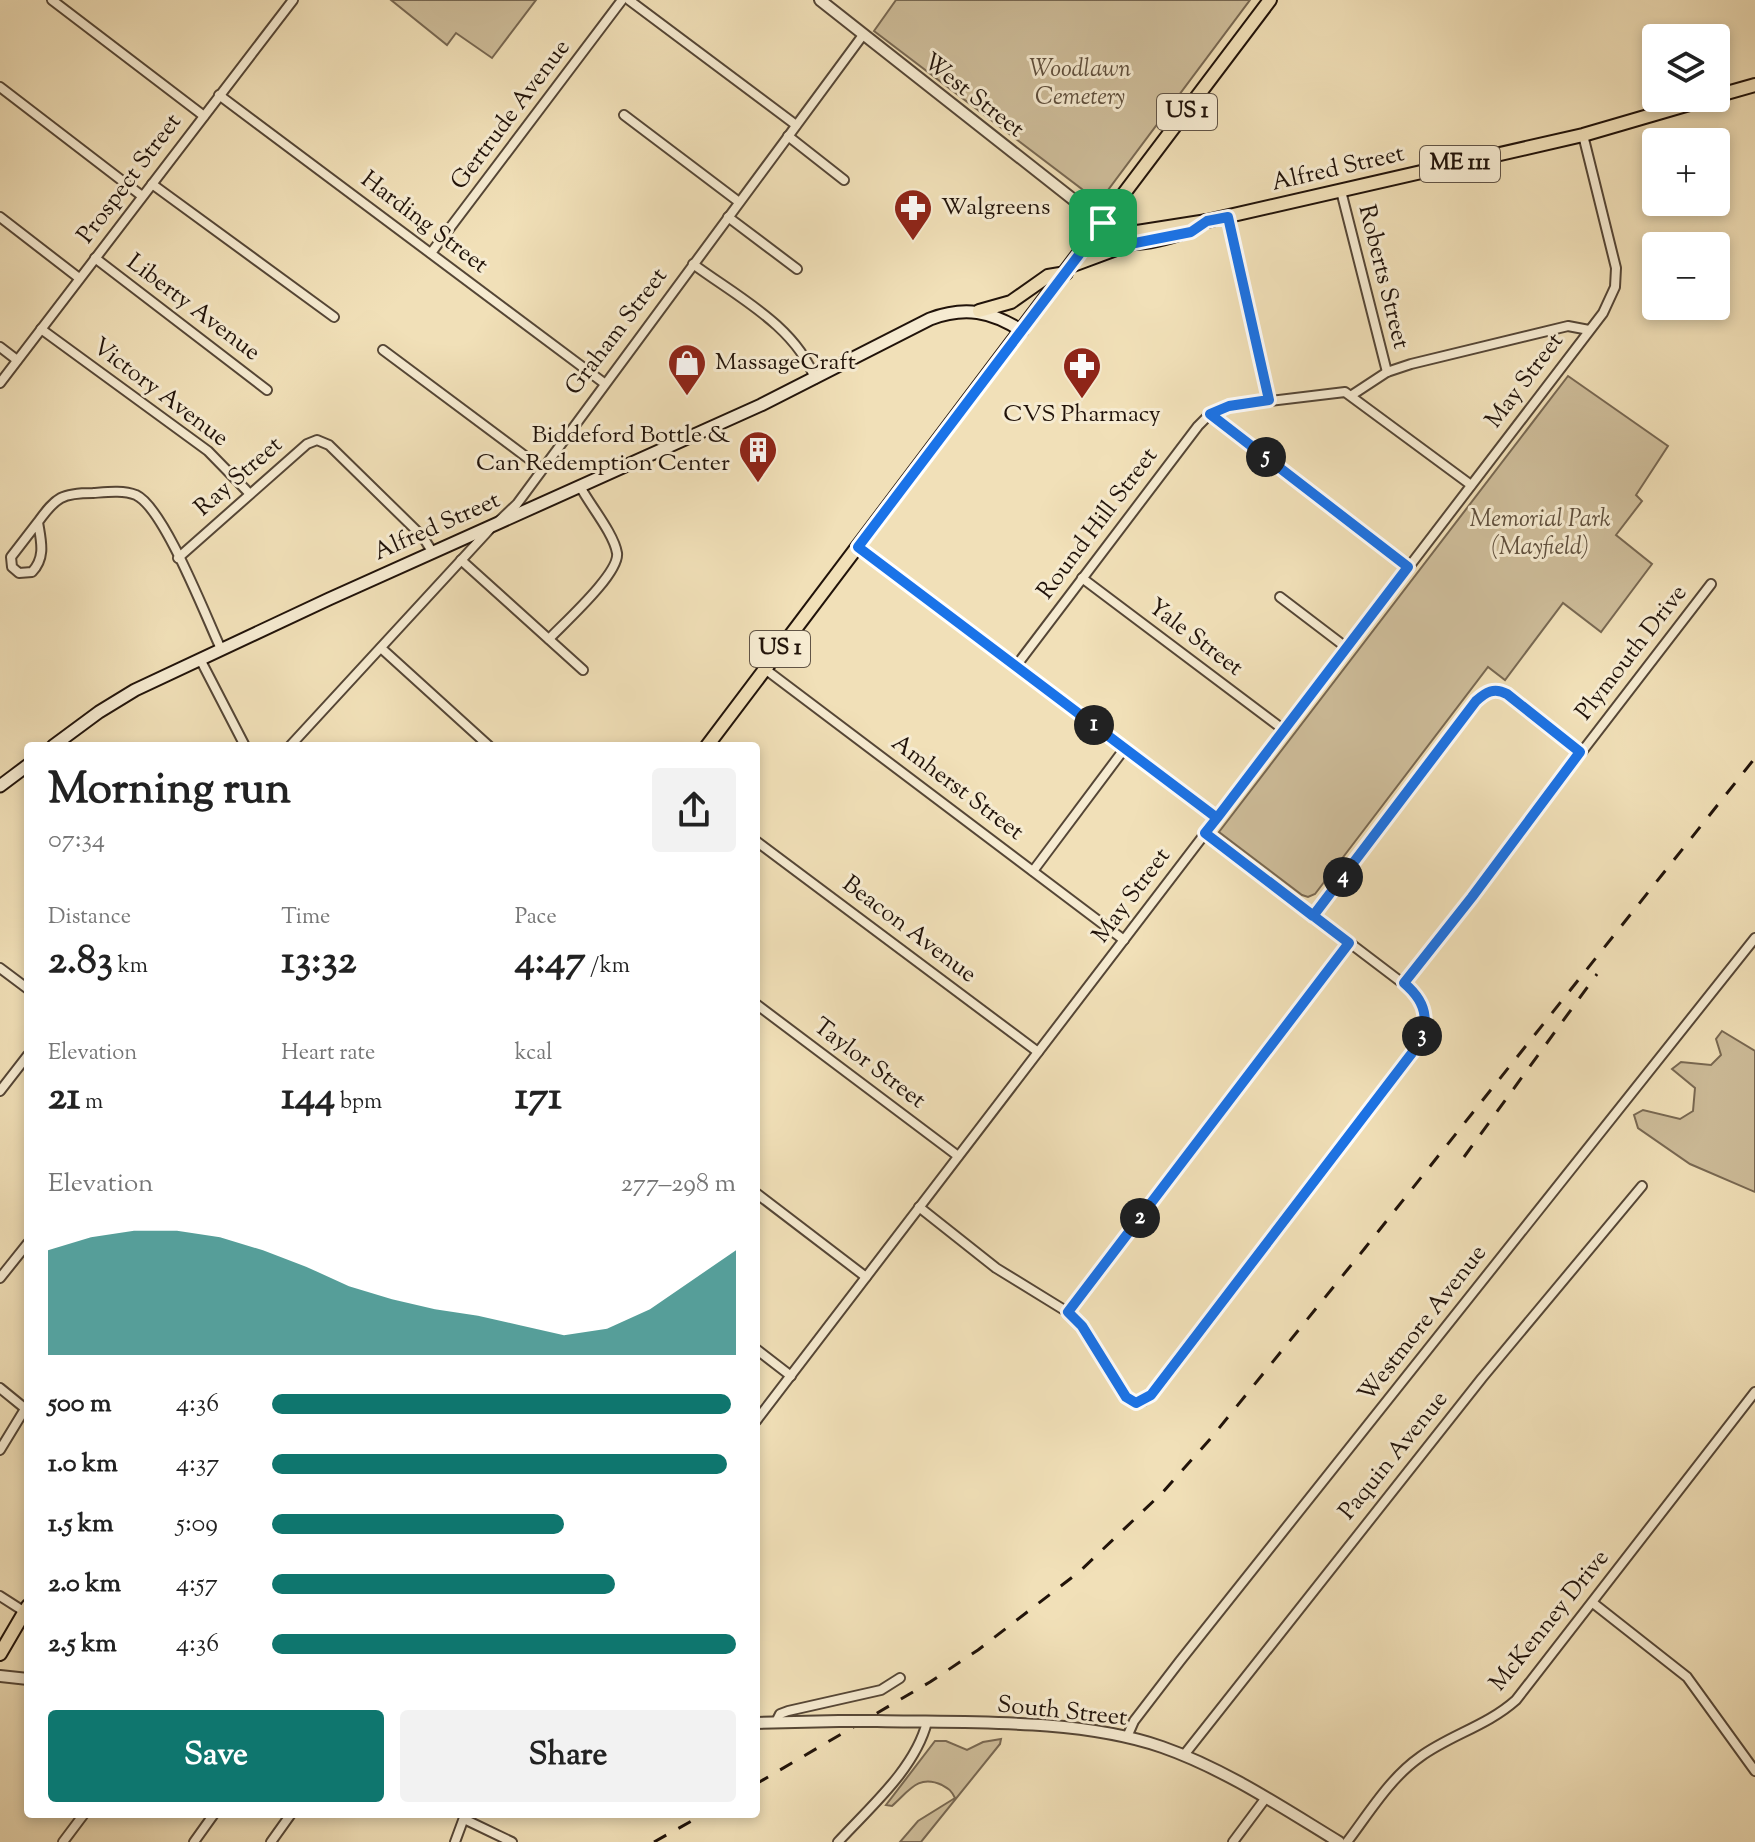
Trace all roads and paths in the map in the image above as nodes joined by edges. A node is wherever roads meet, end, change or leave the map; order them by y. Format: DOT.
graph roads {
  1 [pos="52,0"];
  2 [pos="293,0"];
  3 [pos="622,0"];
  4 [pos="629,0"];
  5 [pos="820,0"];
  6 [pos="1270,0"];
  7 [pos="863,35"];
  8 [pos="1755,85"];
  9 [pos="0,87"];
  10 [pos="1730,92"];
  11 [pos="219,95"];
  12 [pos="1662,112"];
  13 [pos="624,115"];
  14 [pos="204,116"];
  15 [pos="796,125"];
  16 [pos="1583,135"];
  17 [pos="788,136"];
  18 [pos="844,180"];
  19 [pos="152,184"];
  20 [pos="1341,191"];
  21 [pos="142,196"];
  22 [pos="739,202"];
  23 [pos="0,217"];
  24 [pos="728,217"];
  25 [pos="1228,217"];
  26 [pos="1207,221"];
  27 [pos="1103,223"];
  28 [pos="1130,244"];
  29 [pos="431,253"];
  30 [pos="95,258"];
  31 [pos="693,264"];
  32 [pos="797,269"];
  33 [pos="1069,269"];
  34 [pos="79,278"];
  35 [pos="979,311"];
  36 [pos="334,317"];
  37 [pos="41,329"];
  38 [pos="1589,330"];
  39 [pos="1022,331"];
  40 [pos="0,347"];
  41 [pos="383,350"];
  42 [pos="17,360"];
  43 [pos="1387,372"];
  44 [pos="815,379"];
  45 [pos="0,383"];
  46 [pos="604,383"];
  47 [pos="267,390"];
  48 [pos="1352,395"];
  49 [pos="1269,400"];
  50 [pos="1210,414"];
  51 [pos="541,468"];
  52 [pos="1471,485"];
  53 [pos="581,488"];
  54 [pos="250,494"];
  55 [pos="38,522"];
  56 [pos="494,525"];
  57 [pos="858,547"];
  58 [pos="433,553"];
  59 [pos="178,558"];
  60 [pos="461,560"];
  61 [pos="1408,567"];
  62 [pos="1082,578"];
  63 [pos="1711,584"];
  64 [pos="1280,597"];
  65 [pos="549,639"];
  66 [pos="381,648"];
  67 [pos="1347,648"];
  68 [pos="221,649"];
  69 [pos="200,659"];
  70 [pos="1016,666"];
  71 [pos="765,669"];
  72 [pos="583,670"];
  73 [pos="1284,730"];
  74 [pos="59,742"];
  75 [pos="243,742"];
  76 [pos="294,742"];
  77 [pos="485,742"];
  78 [pos="710,742"];
  79 [pos="1125,748"];
  80 [pos="1580,752"];
  81 [pos="24,768"];
  82 [pos="0,786"];
  83 [pos="1217,818"];
  84 [pos="1205,833"];
  85 [pos="760,844"];
  86 [pos="1033,871"];
  87 [pos="1313,916"];
  88 [pos="1755,938"];
  89 [pos="1124,940"];
  90 [pos="1349,943"];
  91 [pos="0,968"];
  92 [pos="1406,979"];
  93 [pos="24,986"];
  94 [pos="760,1007"];
  95 [pos="1038,1052"];
  96 [pos="24,1059"];
  97 [pos="4,1078"];
  98 [pos="0,1091"];
  99 [pos="958,1156"];
  100 [pos="1642,1186"];
  101 [pos="760,1196"];
  102 [pos="919,1207"];
  103 [pos="24,1248"];
  104 [pos="866,1277"];
  105 [pos="0,1278"];
  106 [pos="1068,1312"];
  107 [pos="760,1352"];
  108 [pos="791,1376"];
  109 [pos="0,1388"];
  110 [pos="1755,1392"];
  111 [pos="24,1406"];
  112 [pos="24,1413"];
  113 [pos="760,1416"];
  114 [pos="0,1450"];
  115 [pos="0,1596"];
  116 [pos="1593,1603"];
  117 [pos="24,1608"];
  118 [pos="24,1612"];
  119 [pos="0,1654"];
  120 [pos="0,1676"];
  121 [pos="900,1678"];
  122 [pos="24,1679"];
  123 [pos="776,1722"];
  124 [pos="927,1722"];
  125 [pos="760,1723"];
  126 [pos="1127,1737"];
  127 [pos="1184,1755"];
  128 [pos="1755,1771"];
  129 [pos="1265,1799"];
  130 [pos="81,1818"];
  131 [pos="211,1818"];
  132 [pos="288,1818"];
  133 [pos="464,1818"];
  134 [pos="469,1818"];
  135 [pos="63,1842"];
  136 [pos="194,1842"];
  137 [pos="271,1842"];
  138 [pos="455,1842"];
  139 [pos="512,1842"];
  140 [pos="838,1842"];
  141 [pos="1233,1842"];
  142 [pos="1339,1842"];
  143 [pos="1347,1842"];
  1 -- 14 [label="street"];
  2 -- 11 [label="street, Prospect Street"];
  3 -- 29 [label="street, Gertrude Avenue"];
  4 -- 15 [label="street"];
  5 -- 7 [label="street, West Street"];
  6 -- 27 [label="main road, US 1"];
  7 -- 15 [label="street, Graham Street"];
  7 -- 27 [label="street, West Street"];
  8 -- 10 [label="main road, Alfred Street / ME 111"];
  9 -- 21 [label="street"];
  11 -- 14 [label="street, Prospect Street"];
  11 -- 29 [label="street, Harding Street"];
  12 -- 16 [label="main road, Alfred Street / ME 111"];
  13 -- 22 [label="street"];
  14 -- 19 [label="street, Prospect Street"];
  15 -- 17 [label="street, Graham Street"];
  16 -- 20 [label="main road, Alfred Street / ME 111"];
  16 -- 38 [label="street, May Street"];
  17 -- 18 [label="street"];
  17 -- 22 [label="street, Graham Street"];
  19 -- 21 [label="street, Prospect Street"];
  19 -- 36 [label="street"];
  20 -- 25 [label="main road, Alfred Street / ME 111"];
  20 -- 43 [label="street, Roberts Street"];
  21 -- 30 [label="street, Prospect Street"];
  22 -- 24 [label="street, Graham Street"];
  23 -- 34 [label="street"];
  24 -- 31 [label="street, Graham Street"];
  24 -- 32 [label="street"];
  25 -- 26 [label="main road, Alfred Street / ME 111"];
  25 -- 49 [label="street"];
  26 -- 27 [label="main road, Alfred Street / ME 111"];
  26 -- 28 [label="main road, Alfred Street / ME 111"];
  27 -- 28 [label="main road"];
  27 -- 33 [label="main road, US 1"];
  28 -- 33 [label="main road, Alfred Street"];
  29 -- 46 [label="street, Harding Street"];
  30 -- 34 [label="street, Prospect Street"];
  30 -- 47 [label="street, Liberty Avenue"];
  31 -- 44 [label="street"];
  31 -- 46 [label="street, Graham Street"];
  33 -- 35 [label="main road, Alfred Street"];
  33 -- 39 [label="main road, US 1"];
  34 -- 37 [label="street, Prospect Street"];
  35 -- 39 [label="main road"];
  35 -- 44 [label="main road, Alfred Street"];
  37 -- 42 [label="street, Prospect Street"];
  37 -- 54 [label="street, Victory Avenue"];
  38 -- 43 [label="street, Roberts Street"];
  38 -- 52 [label="street, May Street"];
  39 -- 57 [label="main road, US 1"];
  40 -- 42 [label="street"];
  41 -- 51 [label="street"];
  42 -- 45 [label="street, Prospect Street"];
  43 -- 48 [label="street, Roberts Street"];
  44 -- 53 [label="main road, Alfred Street"];
  46 -- 51 [label="street, Graham Street"];
  48 -- 49 [label="street"];
  48 -- 52 [label="street"];
  49 -- 50 [label="street"];
  50 -- 61 [label="street"];
  50 -- 62 [label="street, Round Hill Street"];
  51 -- 56 [label="street, Graham Street"];
  52 -- 61 [label="street, May Street"];
  53 -- 56 [label="main road, Alfred Street"];
  53 -- 65 [label="street"];
  54 -- 58 [label="street, Ray Street"];
  54 -- 59 [label="street, Ray Street"];
  55 -- 55 [label="street"];
  55 -- 59 [label="street"];
  56 -- 58 [label="main road, Alfred Street"];
  56 -- 60 [label="street, Graham Street"];
  57 -- 70 [label="street"];
  57 -- 71 [label="main road, US 1"];
  58 -- 68 [label="main road, Alfred Street"];
  59 -- 68 [label="street"];
  60 -- 65 [label="street"];
  60 -- 66 [label="street, Graham Street"];
  61 -- 67 [label="street, May Street"];
  62 -- 70 [label="street, Round Hill Street"];
  62 -- 73 [label="street, Yale Street"];
  63 -- 80 [label="street, Plymouth Drive"];
  64 -- 67 [label="street"];
  65 -- 72 [label="street"];
  66 -- 76 [label="street, Graham Street"];
  66 -- 77 [label="street"];
  67 -- 73 [label="street, May Street"];
  68 -- 69 [label="main road, Alfred Street"];
  69 -- 74 [label="main road, Alfred Street"];
  69 -- 75 [label="street"];
  70 -- 79 [label="street"];
  71 -- 78 [label="main road, US 1"];
  71 -- 86 [label="street, Amherst Street"];
  73 -- 83 [label="street, May Street"];
  79 -- 83 [label="street"];
  79 -- 86 [label="street"];
  80 -- 87 [label="street"];
  80 -- 92 [label="street, Plymouth Drive"];
  81 -- 82 [label="main road"];
  83 -- 84 [label="street, May Street"];
  84 -- 87 [label="street"];
  84 -- 89 [label="street, May Street"];
  85 -- 95 [label="street, Beacon Avenue"];
  86 -- 89 [label="street, Amherst Street"];
  87 -- 90 [label="street"];
  88 -- 126 [label="street, Westmore Avenue"];
  89 -- 95 [label="street, May Street"];
  90 -- 92 [label="street"];
  90 -- 106 [label="street"];
  91 -- 93 [label="street"];
  92 -- 106 [label="street"];
  94 -- 99 [label="street, Taylor Street"];
  95 -- 99 [label="street, May Street"];
  96 -- 97 [label="street"];
  97 -- 98 [label="street"];
  99 -- 102 [label="street, May Street"];
  100 -- 127 [label="street, Paquin Avenue"];
  101 -- 104 [label="street"];
  102 -- 104 [label="street, May Street"];
  102 -- 106 [label="street"];
  103 -- 105 [label="street"];
  104 -- 108 [label="street, May Street"];
  107 -- 108 [label="street"];
  108 -- 113 [label="street, May Street"];
  109 -- 111 [label="street"];
  110 -- 116 [label="street, McKenney Drive"];
  112 -- 114 [label="street"];
  115 -- 117 [label="street"];
  116 -- 128 [label="street"];
  116 -- 143 [label="street, McKenney Drive"];
  118 -- 119 [label="main road"];
  120 -- 122 [label="street"];
  121 -- 123 [label="street"];
  123 -- 124 [label="street, South Street, bridge"];
  123 -- 125 [label="street, South Street"];
  124 -- 126 [label="street, South Street"];
  124 -- 140 [label="street"];
  126 -- 127 [label="street, South Street"];
  127 -- 129 [label="street, South Street"];
  129 -- 141 [label="street"];
  129 -- 142 [label="street, South Street"];
  130 -- 135 [label="street"];
  131 -- 136 [label="street"];
  132 -- 137 [label="street"];
  133 -- 138 [label="street"];
  134 -- 139 [label="street"];
}
